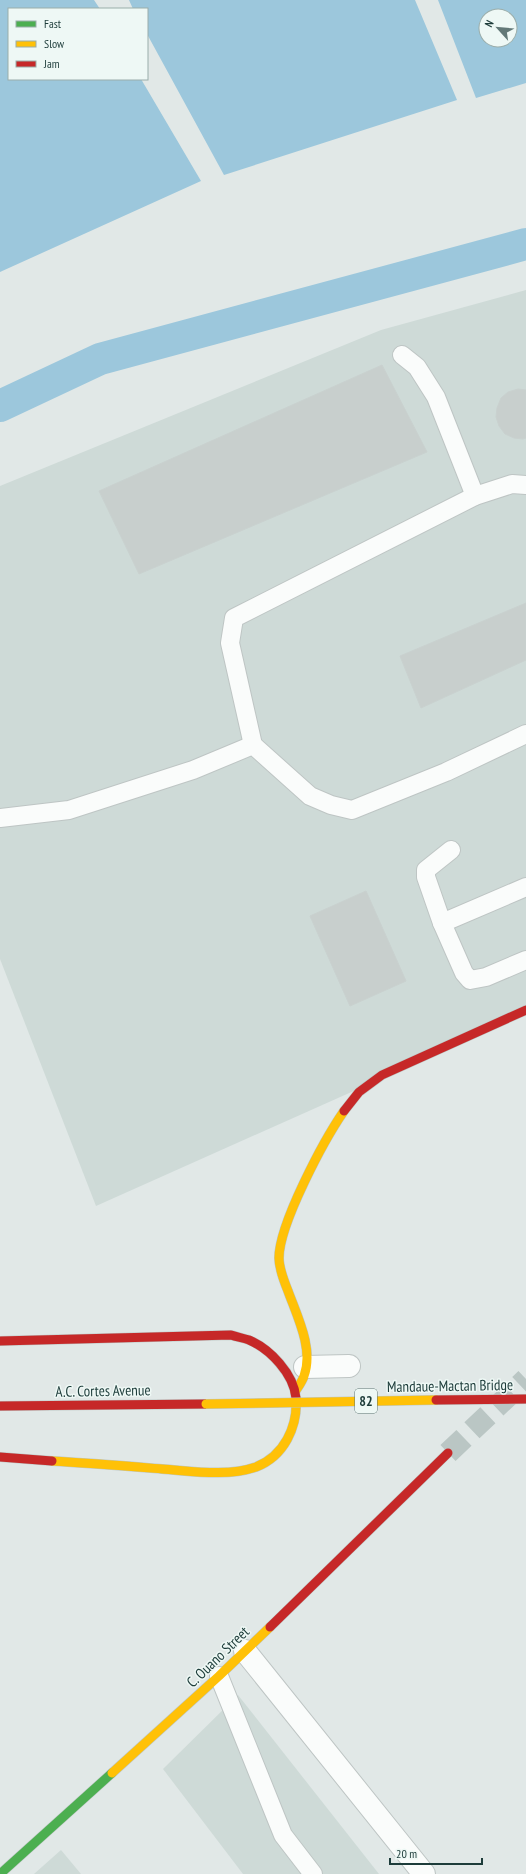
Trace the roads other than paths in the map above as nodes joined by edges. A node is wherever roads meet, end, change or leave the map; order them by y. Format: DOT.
graph roads {
  1 [pos="402,355"];
  2 [pos="526,485"];
  3 [pos="476,496"];
  4 [pos="526,734"];
  5 [pos="253,745"];
  6 [pos="0,818"];
  7 [pos="451,850"];
  8 [pos="526,887"];
  9 [pos="442,923"];
  10 [pos="526,960"];
  11 [pos="526,1010"];
  12 [pos="0,1341"];
  13 [pos="349,1366"];
  14 [pos="305,1367"];
  15 [pos="295,1392"];
  16 [pos="526,1399"];
  17 [pos="206,1404"];
  18 [pos="0,1406"];
  19 [pos="448,1453"];
  20 [pos="0,1457"];
  21 [pos="246,1650"];
  22 [pos="219,1676"];
  23 [pos="0,1874"];
  24 [pos="313,1874"];
  25 [pos="424,1874"];
  1 -- 3 [label="lane"];
  2 -- 3 [label="lane"];
  3 -- 5 [label="lane"];
  4 -- 5 [label="lane"];
  5 -- 6 [label="lane"];
  7 -- 9 [label="lane"];
  8 -- 9 [label="lane"];
  9 -- 10 [label="lane"];
  11 -- 14 [label="main road"];
  12 -- 15 [label="main road"];
  13 -- 14 [label="street"];
  14 -- 15 [label="main road"];
  15 -- 20 [label="main road"];
  16 -- 17 [label="main road, Mandaue-Mactan Bridge / 82, bridge"];
  17 -- 18 [label="main road, A.C. Cortes Avenue / 82"];
  19 -- 21 [label="main road, C. Ouano Street"];
  21 -- 22 [label="main road, C. Ouano Street"];
  21 -- 25 [label="street"];
  22 -- 23 [label="main road, C. Ouano Street"];
  22 -- 24 [label="lane"];
}
